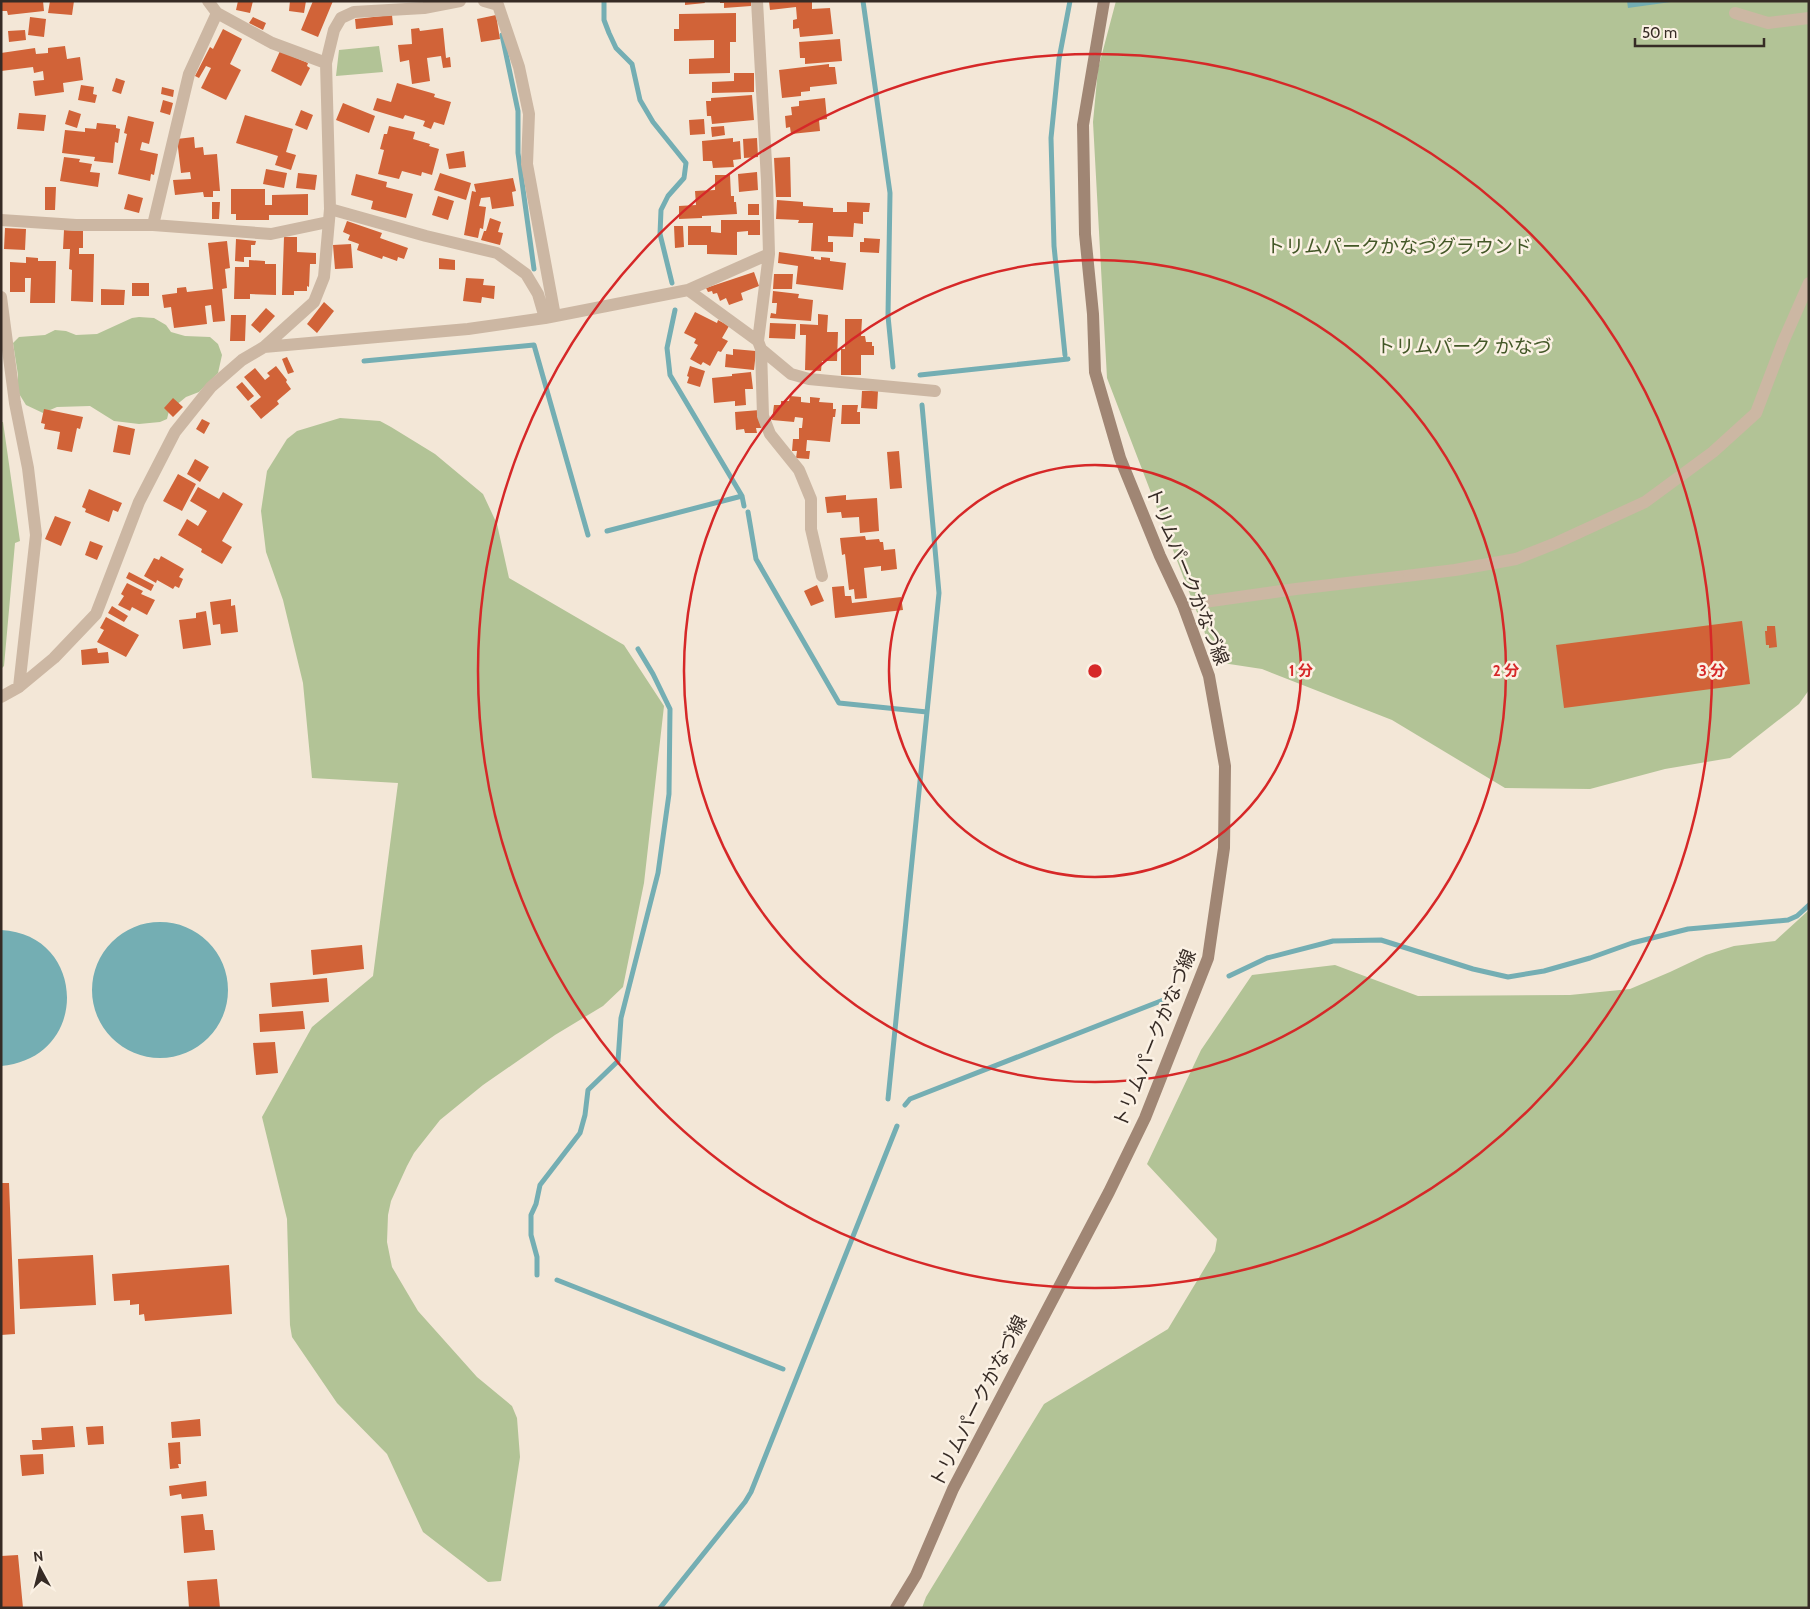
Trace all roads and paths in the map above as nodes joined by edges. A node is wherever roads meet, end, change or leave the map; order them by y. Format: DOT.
graph roads {
  1 [pos="208,1"];
  2 [pos="461,1"];
  3 [pos="484,1"];
  4 [pos="758,1"];
  5 [pos="1104,1"];
  6 [pos="1735,12"];
  7 [pos="217,14"];
  8 [pos="1809,18"];
  9 [pos="326,63"];
  10 [pos="330,209"];
  11 [pos="1,220"];
  12 [pos="328,222"];
  13 [pos="152,225"];
  14 [pos="769,254"];
  15 [pos="1809,283"];
  16 [pos="688,290"];
  17 [pos="1,297"];
  18 [pos="550,317"];
  19 [pos="760,345"];
  20 [pos="264,347"];
  21 [pos="935,391"];
  22 [pos="822,576"];
  23 [pos="1183,605"];
  24 [pos="19,686"];
  25 [pos="1,697"];
  26 [pos="896,1608"];
  1 -- 7 [label="street"];
  2 -- 9 [label="street"];
  3 -- 18 [label="street"];
  4 -- 14 [label="street"];
  5 -- 23 [label="main road, トリムパークかなづ線"];
  6 -- 8 [label="street"];
  7 -- 9 [label="street"];
  7 -- 13 [label="street"];
  9 -- 10 [label="street"];
  10 -- 12 [label="street"];
  10 -- 18 [label="street"];
  11 -- 13 [label="street"];
  12 -- 13 [label="street"];
  12 -- 20 [label="street"];
  14 -- 16 [label="street"];
  14 -- 19 [label="street"];
  15 -- 23 [label="street"];
  16 -- 18 [label="street"];
  16 -- 19 [label="street"];
  17 -- 24 [label="street"];
  18 -- 20 [label="street"];
  19 -- 21 [label="street"];
  19 -- 22 [label="street"];
  20 -- 24 [label="street"];
  23 -- 26 [label="main road, トリムパークかなづ線"];
  24 -- 25 [label="street"];
}
